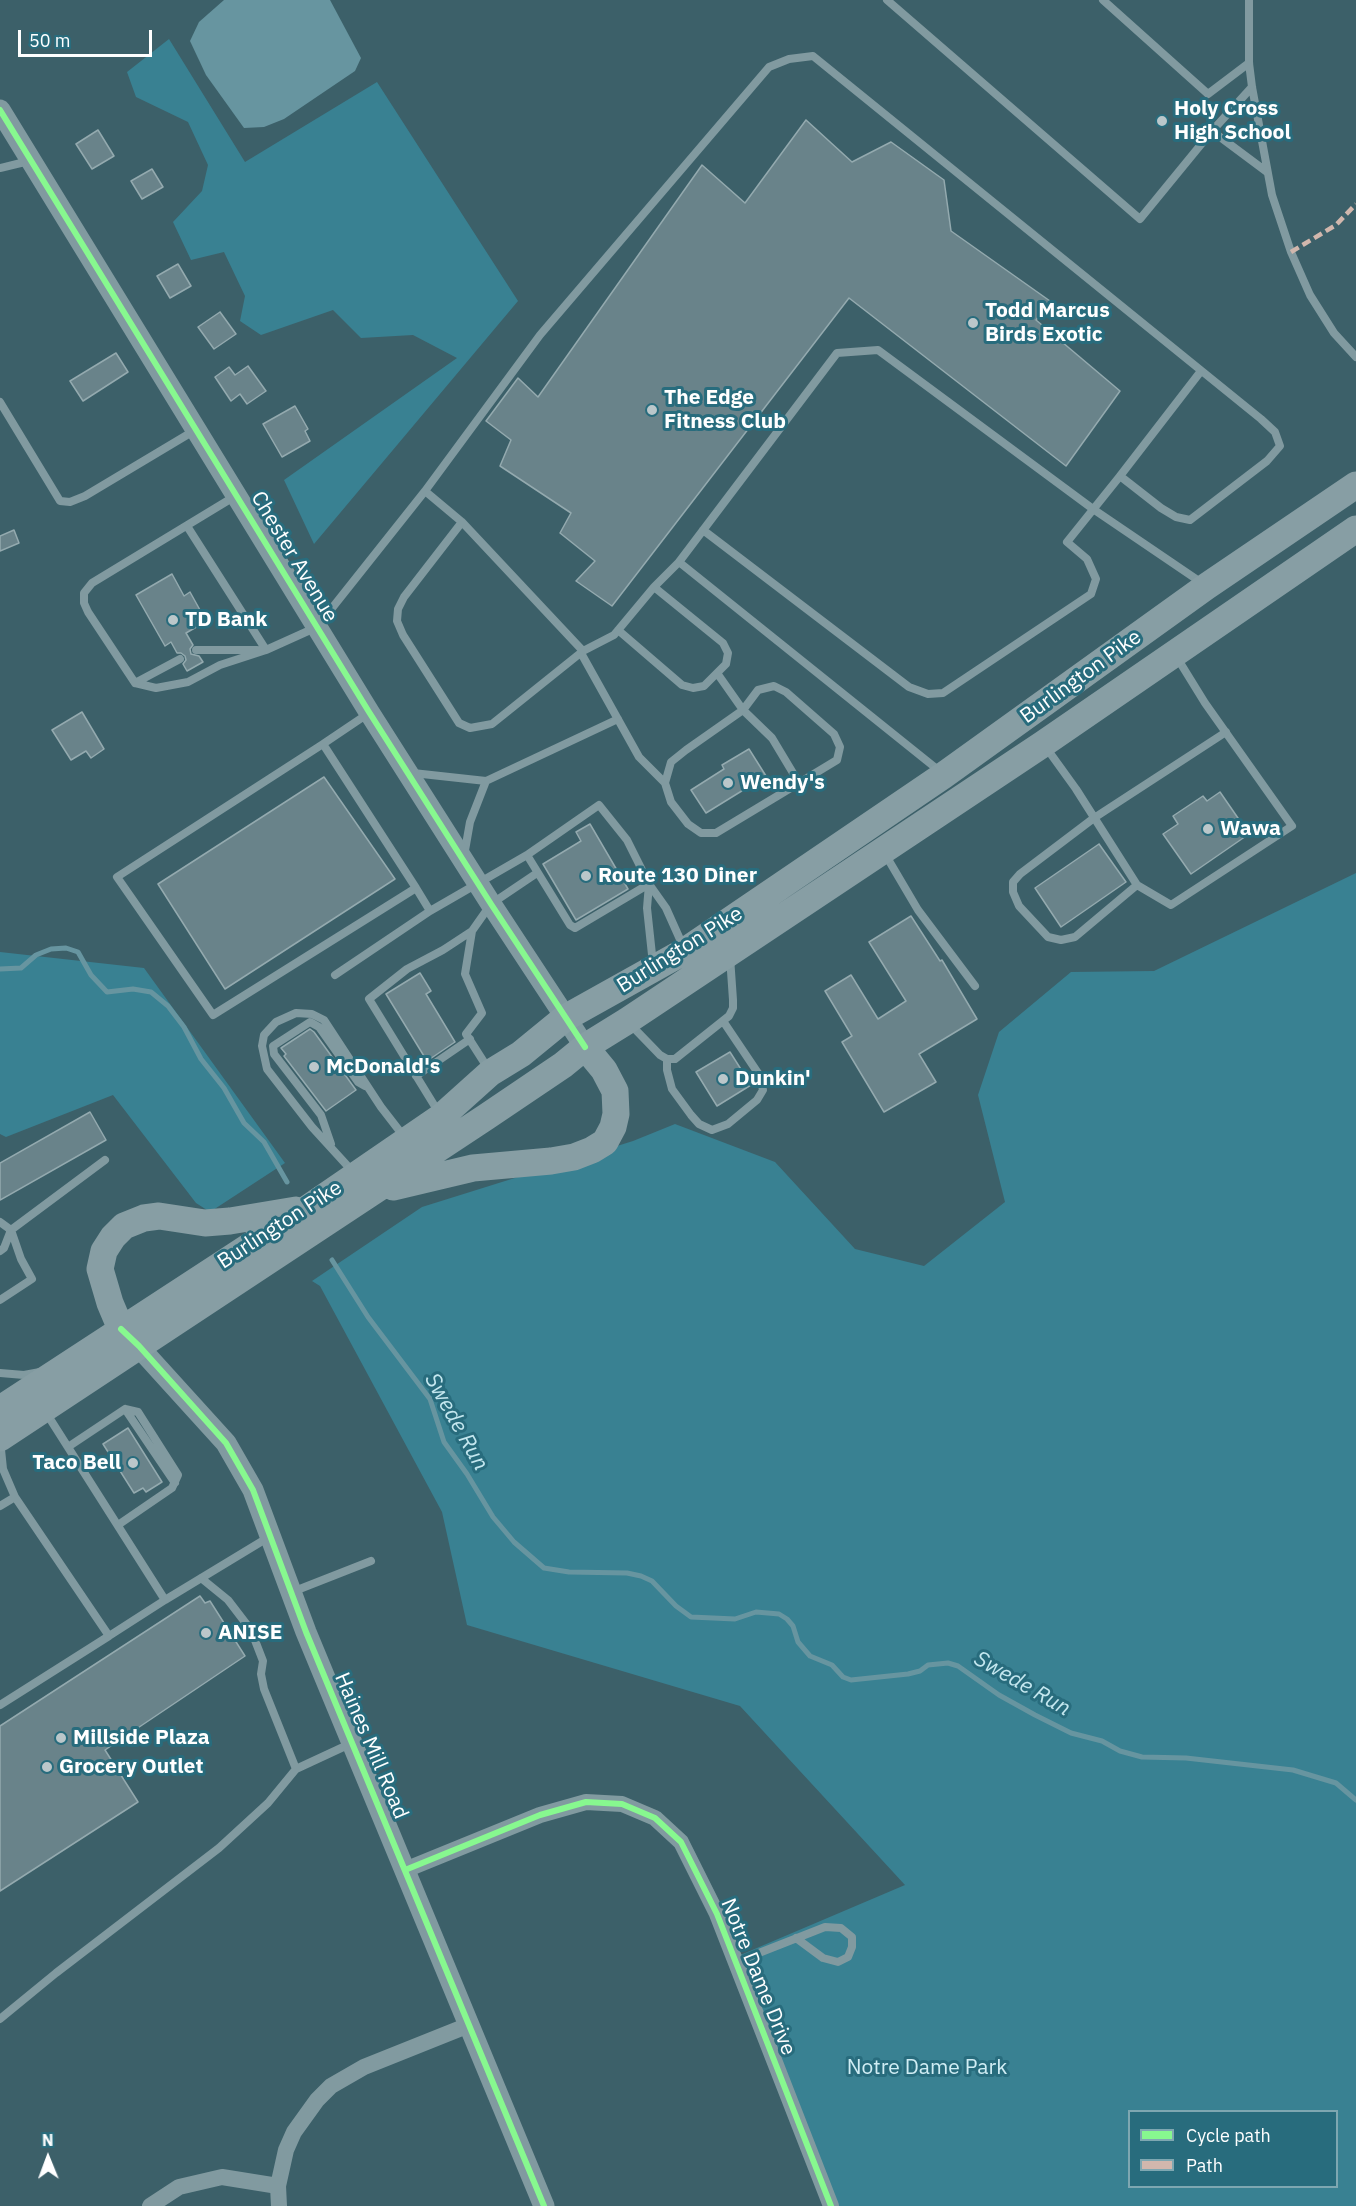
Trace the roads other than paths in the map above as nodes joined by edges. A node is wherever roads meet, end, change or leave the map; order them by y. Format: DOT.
graph roads {
  1 [pos="887,0"];
  2 [pos="1103,0"];
  3 [pos="1249,0"];
  4 [pos="1249,63"];
  5 [pos="1252,87"];
  6 [pos="0,110"];
  7 [pos="1212,131"];
  8 [pos="31,161"];
  9 [pos="0,168"];
  10 [pos="1267,171"];
  11 [pos="1356,357"];
  12 [pos="1201,371"];
  13 [pos="0,402"];
  14 [pos="197,429"];
  15 [pos="1120,476"];
  16 [pos="1356,485"];
  17 [pos="425,491"];
  18 [pos="237,495"];
  19 [pos="1093,509"];
  20 [pos="462,522"];
  21 [pos="187,526"];
  22 [pos="1356,529"];
  23 [pos="703,530"];
  24 [pos="679,562"];
  25 [pos="1207,586"];
  26 [pos="654,587"];
  27 [pos="317,627"];
  28 [pos="618,630"];
  29 [pos="196,650"];
  30 [pos="266,650"];
  31 [pos="582,652"];
  32 [pos="1175,653"];
  33 [pos="180,659"];
  34 [pos="717,673"];
  35 [pos="135,683"];
  36 [pos="743,710"];
  37 [pos="369,712"];
  38 [pos="618,719"];
  39 [pos="1226,732"];
  40 [pos="323,744"];
  41 [pos="1043,744"];
  42 [pos="408,773"];
  43 [pos="945,776"];
  44 [pos="486,781"];
  45 [pos="665,783"];
  46 [pos="799,783"];
  47 [pos="1095,818"];
  48 [pos="883,850"];
  49 [pos="526,855"];
  50 [pos="463,859"];
  51 [pos="537,873"];
  52 [pos="478,882"];
  53 [pos="650,884"];
  54 [pos="1137,885"];
  55 [pos="416,888"];
  56 [pos="491,904"];
  57 [pos="430,911"];
  58 [pos="472,931"];
  59 [pos="685,951"];
  60 [pos="729,953"];
  61 [pos="653,969"];
  62 [pos="335,975"];
  63 [pos="975,986"];
  64 [pos="565,1018"];
  65 [pos="726,1019"];
  66 [pos="627,1021"];
  67 [pos="470,1040"];
  68 [pos="585,1047"];
  69 [pos="667,1059"];
  70 [pos="490,1073"];
  71 [pos="416,1076"];
  72 [pos="370,1090"];
  73 [pos="441,1117"];
  74 [pos="407,1140"];
  75 [pos="333,1150"];
  76 [pos="105,1160"];
  77 [pos="364,1184"];
  78 [pos="308,1208"];
  79 [pos="0,1222"];
  80 [pos="11,1230"];
  81 [pos="0,1251"];
  82 [pos="0,1300"];
  83 [pos="130,1337"];
  84 [pos="64,1367"];
  85 [pos="0,1373"];
  86 [pos="44,1408"];
  87 [pos="0,1409"];
  88 [pos="0,1438"];
  89 [pos="68,1447"];
  90 [pos="15,1497"];
  91 [pos="0,1506"];
  92 [pos="117,1525"];
  93 [pos="271,1536"];
  94 [pos="371,1561"];
  95 [pos="201,1578"];
  96 [pos="291,1592"];
  97 [pos="165,1600"];
  98 [pos="108,1636"];
  99 [pos="0,1705"];
  100 [pos="352,1743"];
  101 [pos="296,1769"];
  102 [pos="405,1870"];
  103 [pos="796,1938"];
  104 [pos="736,1962"];
  105 [pos="0,2019"];
  106 [pos="469,2025"];
  107 [pos="278,2186"];
  108 [pos="150,2206"];
  109 [pos="279,2206"];
  110 [pos="544,2206"];
  111 [pos="831,2206"];
  1 -- 7 [label="lane"];
  2 -- 4 [label="lane"];
  3 -- 4 [label="lane"];
  4 -- 5 [label="lane"];
  5 -- 7 [label="lane"];
  5 -- 10 [label="lane"];
  6 -- 8 [label="street, Chester Avenue"];
  7 -- 10 [label="lane"];
  8 -- 9 [label="lane"];
  8 -- 14 [label="street, Chester Avenue"];
  10 -- 11 [label="lane"];
  12 -- 15 [label="lane"];
  12 -- 15 [label="lane"];
  12 -- 17 [label="lane"];
  13 -- 14 [label="lane"];
  14 -- 18 [label="street, Chester Avenue"];
  15 -- 19 [label="lane"];
  16 -- 25 [label="highway, Burlington Pike"];
  17 -- 20 [label="lane"];
  17 -- 27 [label="lane"];
  18 -- 21 [label="lane"];
  18 -- 27 [label="street, Chester Avenue"];
  19 -- 23 [label="lane"];
  19 -- 23 [label="lane"];
  19 -- 25 [label="lane"];
  20 -- 31 [label="lane"];
  20 -- 31 [label="lane"];
  21 -- 30 [label="lane"];
  21 -- 35 [label="lane"];
  22 -- 32 [label="highway, Burlington Pike"];
  23 -- 24 [label="lane"];
  24 -- 26 [label="lane"];
  24 -- 43 [label="lane"];
  25 -- 43 [label="highway, Burlington Pike"];
  26 -- 28 [label="lane"];
  26 -- 34 [label="lane"];
  27 -- 30 [label="lane"];
  27 -- 37 [label="street, Chester Avenue"];
  28 -- 31 [label="lane"];
  28 -- 34 [label="lane"];
  29 -- 30 [label="lane"];
  30 -- 35 [label="lane"];
  31 -- 38 [label="lane"];
  32 -- 39 [label="lane"];
  32 -- 41 [label="highway, Burlington Pike"];
  33 -- 35 [label="lane"];
  34 -- 36 [label="lane"];
  36 -- 45 [label="lane"];
  36 -- 46 [label="lane"];
  36 -- 46 [label="lane"];
  37 -- 40 [label="lane"];
  37 -- 42 [label="street, Chester Avenue"];
  38 -- 44 [label="lane"];
  38 -- 45 [label="lane"];
  39 -- 47 [label="lane"];
  39 -- 54 [label="lane"];
  40 -- 55 [label="lane"];
  40 -- 55 [label="lane"];
  41 -- 47 [label="lane"];
  41 -- 48 [label="highway, Burlington Pike"];
  42 -- 44 [label="lane"];
  42 -- 50 [label="street, Chester Avenue"];
  43 -- 59 [label="highway, Burlington Pike"];
  44 -- 50 [label="lane"];
  45 -- 46 [label="lane"];
  47 -- 54 [label="lane"];
  47 -- 54 [label="lane"];
  48 -- 60 [label="highway, Burlington Pike"];
  48 -- 63 [label="lane"];
  49 -- 51 [label="lane"];
  49 -- 52 [label="lane"];
  49 -- 53 [label="lane"];
  50 -- 52 [label="street, Chester Avenue"];
  51 -- 53 [label="lane"];
  51 -- 56 [label="lane"];
  52 -- 56 [label="street, Chester Avenue"];
  52 -- 57 [label="lane"];
  53 -- 59 [label="lane"];
  53 -- 61 [label="lane"];
  55 -- 57 [label="lane"];
  56 -- 58 [label="lane"];
  56 -- 64 [label="street, Chester Avenue"];
  57 -- 62 [label="lane"];
  58 -- 67 [label="lane"];
  58 -- 71 [label="lane"];
  59 -- 61 [label="highway, Burlington Pike"];
  60 -- 65 [label="lane"];
  60 -- 66 [label="highway, Burlington Pike"];
  61 -- 64 [label="highway, Burlington Pike"];
  64 -- 68 [label="street, Chester Avenue"];
  64 -- 70 [label="highway, Burlington Pike"];
  65 -- 69 [label="lane"];
  65 -- 69 [label="lane"];
  66 -- 68 [label="highway, Burlington Pike"];
  66 -- 69 [label="lane"];
  67 -- 70 [label="lane"];
  67 -- 71 [label="lane"];
  68 -- 77 [label="highway, Burlington Pike"];
  68 -- 77 [label="highway"];
  70 -- 73 [label="highway, Burlington Pike"];
  71 -- 73 [label="lane"];
  72 -- 74 [label="lane"];
  72 -- 75 [label="lane"];
  72 -- 75 [label="lane"];
  73 -- 74 [label="highway, Burlington Pike"];
  74 -- 77 [label="highway, Burlington Pike"];
  75 -- 77 [label="lane"];
  76 -- 80 [label="lane"];
  77 -- 78 [label="highway, Burlington Pike"];
  77 -- 83 [label="highway, Burlington Pike"];
  78 -- 83 [label="highway, Burlington Pike"];
  78 -- 83 [label="highway"];
  79 -- 80 [label="lane"];
  80 -- 81 [label="lane"];
  80 -- 82 [label="lane"];
  83 -- 84 [label="highway, Burlington Pike"];
  83 -- 86 [label="highway, Burlington Pike"];
  83 -- 93 [label="street, Haines Mill Road"];
  84 -- 85 [label="lane"];
  84 -- 87 [label="highway, Burlington Pike"];
  86 -- 88 [label="highway, Burlington Pike"];
  86 -- 89 [label="lane"];
  88 -- 90 [label="lane"];
  89 -- 92 [label="lane"];
  89 -- 92 [label="lane"];
  90 -- 91 [label="lane"];
  90 -- 98 [label="lane"];
  92 -- 97 [label="lane"];
  93 -- 95 [label="lane"];
  93 -- 96 [label="street, Haines Mill Road"];
  94 -- 96 [label="lane"];
  95 -- 97 [label="lane"];
  95 -- 101 [label="lane"];
  96 -- 100 [label="street, Haines Mill Road"];
  97 -- 98 [label="lane"];
  98 -- 99 [label="lane"];
  100 -- 101 [label="lane"];
  100 -- 102 [label="street, Haines Mill Road"];
  101 -- 105 [label="lane"];
  102 -- 104 [label="street, Notre Dame Drive"];
  102 -- 106 [label="street, Haines Mill Road"];
  103 -- 103 [label="lane"];
  103 -- 104 [label="lane"];
  104 -- 111 [label="street, Notre Dame Drive"];
  106 -- 107 [label="street"];
  106 -- 110 [label="street, Haines Mill Road"];
  107 -- 108 [label="street"];
  107 -- 109 [label="street"];
}
